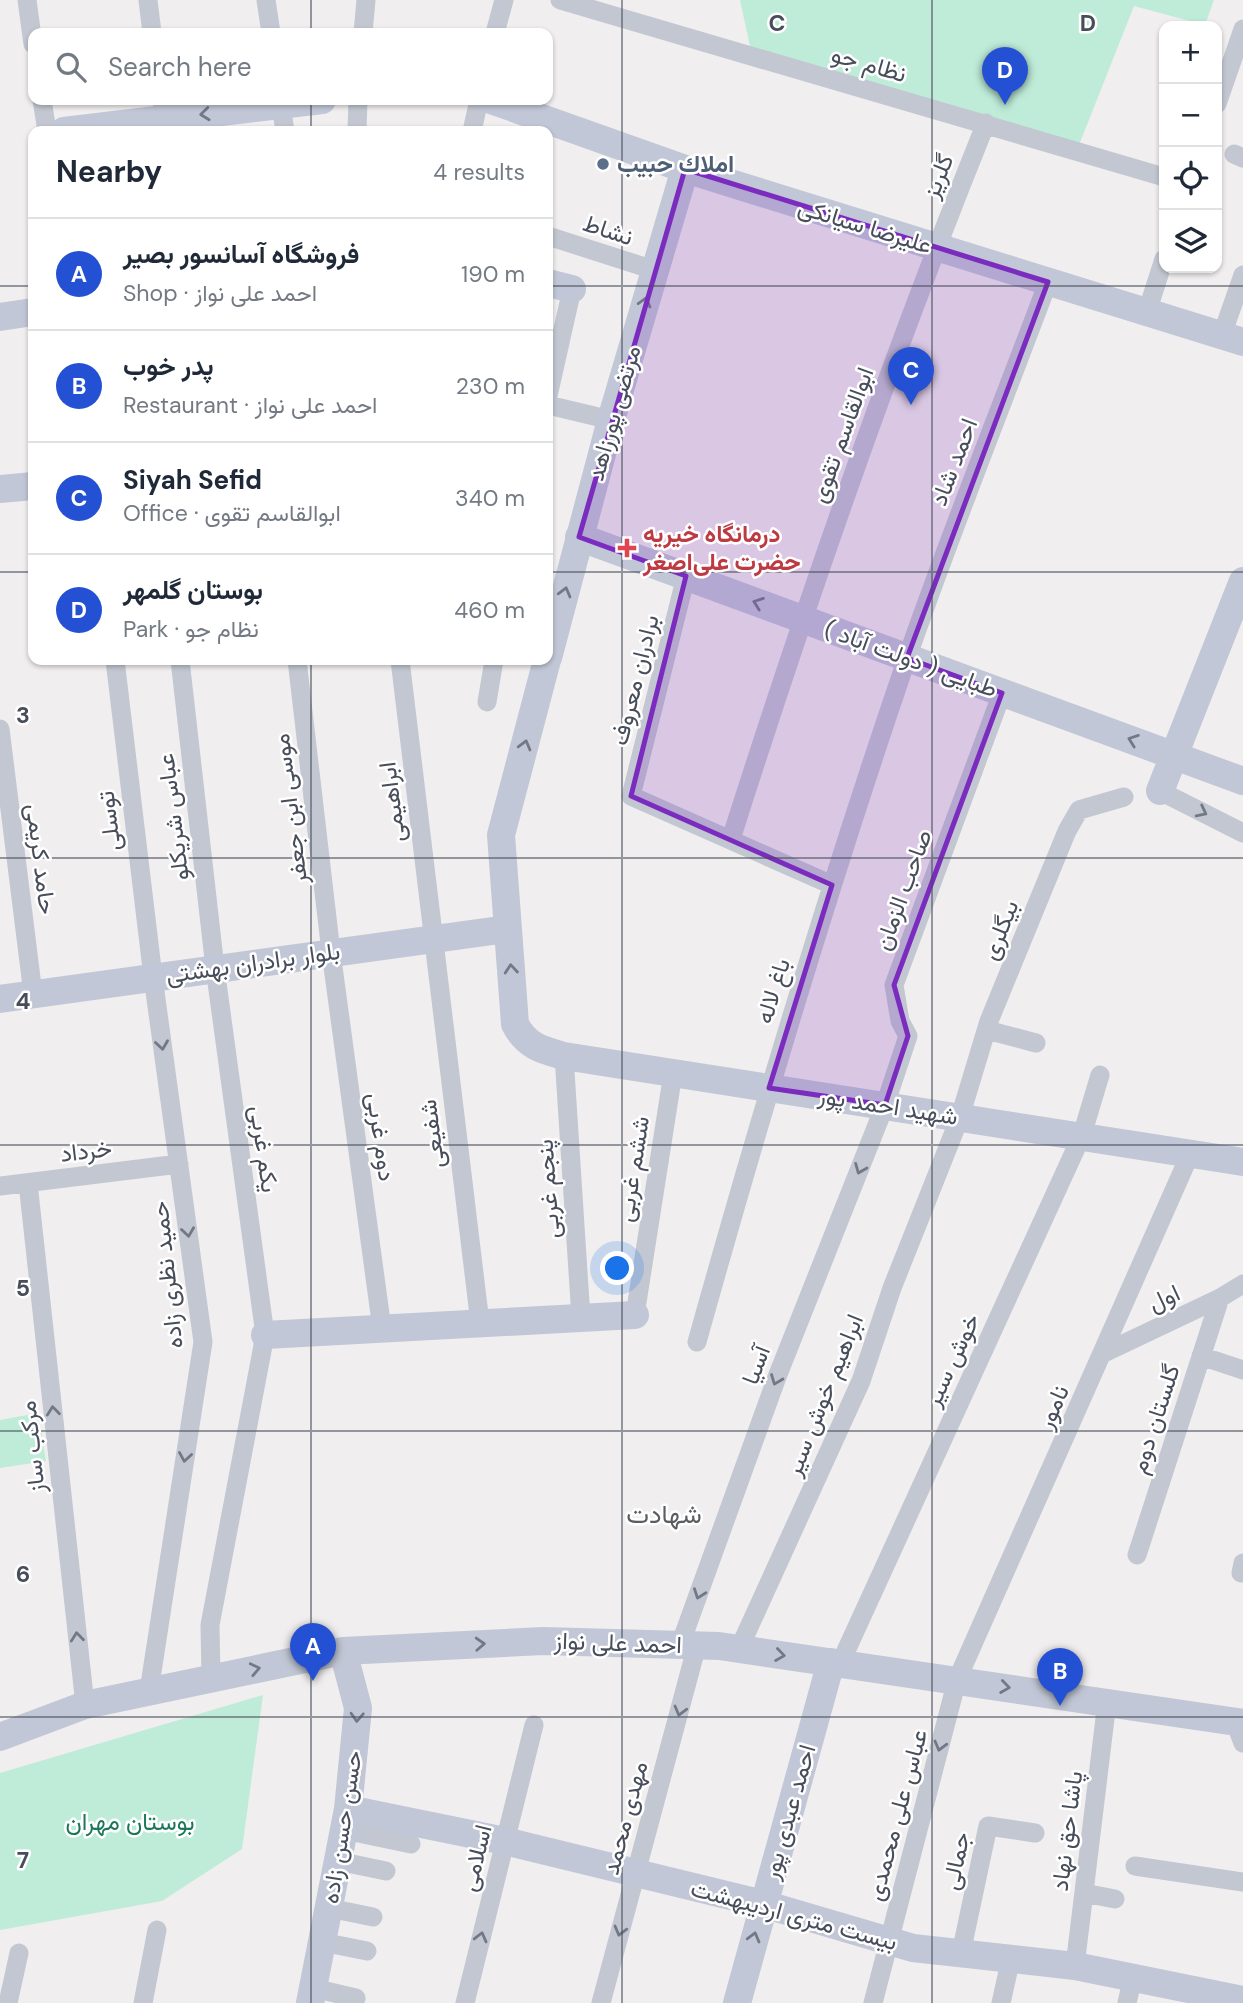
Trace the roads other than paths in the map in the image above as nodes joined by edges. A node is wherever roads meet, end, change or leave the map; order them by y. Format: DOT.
graph roads {
  1 [pos="27,0"];
  2 [pos="148,0"];
  3 [pos="266,0"];
  4 [pos="366,0"];
  5 [pos="504,0"];
  6 [pos="560,0"];
  7 [pos="31,28"];
  8 [pos="151,28"];
  9 [pos="270,28"];
  10 [pos="363,28"];
  11 [pos="496,28"];
  12 [pos="1243,29"];
  13 [pos="1222,90"];
  14 [pos="43,105"];
  15 [pos="305,105"];
  16 [pos="358,105"];
  17 [pos="484,105"];
  18 [pos="487,105"];
  19 [pos="282,112"];
  20 [pos="164,116"];
  21 [pos="986,123"];
  22 [pos="46,126"];
  23 [pos="97,126"];
  24 [pos="357,126"];
  25 [pos="474,126"];
  26 [pos="552,126"];
  27 [pos="553,126"];
  28 [pos="685,169"];
  29 [pos="1159,175"];
  30 [pos="553,238"];
  31 [pos="936,248"];
  32 [pos="654,270"];
  33 [pos="1160,273"];
  34 [pos="1243,275"];
  35 [pos="1048,282"];
  36 [pos="560,286"];
  37 [pos="1147,312"];
  38 [pos="28,313"];
  39 [pos="0,317"];
  40 [pos="1232,338"];
  41 [pos="553,350"];
  42 [pos="1243,355"];
  43 [pos="553,406"];
  44 [pos="611,420"];
  45 [pos="28,486"];
  46 [pos="0,489"];
  47 [pos="579,537"];
  48 [pos="686,576"];
  49 [pos="1241,593"];
  50 [pos="801,619"];
  51 [pos="553,636"];
  52 [pos="907,658"];
  53 [pos="116,665"];
  54 [pos="181,665"];
  55 [pos="298,665"];
  56 [pos="401,665"];
  57 [pos="493,665"];
  58 [pos="545,665"];
  59 [pos="1002,693"];
  60 [pos="486,702"];
  61 [pos="0,729"];
  62 [pos="1176,755"];
  63 [pos="1243,781"];
  64 [pos="1160,791"];
  65 [pos="1124,797"];
  66 [pos="1243,833"];
  67 [pos="731,839"];
  68 [pos="832,884"];
  69 [pos="507,929"];
  70 [pos="433,938"];
  71 [pos="331,952"];
  72 [pos="215,968"];
  73 [pos="153,977"];
  74 [pos="33,994"];
  75 [pos="0,999"];
  76 [pos="987,1030"];
  77 [pos="1036,1043"];
  78 [pos="534,1047"];
  79 [pos="564,1056"];
  80 [pos="673,1073"];
  81 [pos="1100,1075"];
  82 [pos="769,1087"];
  83 [pos="885,1105"];
  84 [pos="960,1117"];
  85 [pos="1082,1135"];
  86 [pos="1191,1152"];
  87 [pos="1243,1162"];
  88 [pos="179,1164"];
  89 [pos="28,1183"];
  90 [pos="0,1186"];
  91 [pos="1243,1284"];
  92 [pos="1220,1298"];
  93 [pos="635,1315"];
  94 [pos="581,1318"];
  95 [pos="480,1324"];
  96 [pos="382,1329"];
  97 [pos="265,1335"];
  98 [pos="696,1342"];
  99 [pos="1104,1353"];
  100 [pos="1201,1356"];
  101 [pos="1243,1370"];
  102 [pos="1137,1555"];
  103 [pos="689,1645"];
  104 [pos="739,1649"];
  105 [pos="343,1651"];
  106 [pos="835,1663"];
  107 [pos="211,1678"];
  108 [pos="957,1680"];
  109 [pos="149,1691"];
  110 [pos="1107,1702"];
  111 [pos="85,1705"];
  112 [pos="534,1725"];
  113 [pos="1240,1729"];
  114 [pos="0,1737"];
  115 [pos="346,1820"];
  116 [pos="1035,1833"];
  117 [pos="505,1841"];
  118 [pos="411,1844"];
  119 [pos="338,1861"];
  120 [pos="1135,1866"];
  121 [pos="386,1871"];
  122 [pos="636,1873"];
  123 [pos="1243,1882"];
  124 [pos="1084,1893"];
  125 [pos="1115,1899"];
  126 [pos="763,1904"];
  127 [pos="329,1908"];
  128 [pos="373,1917"];
  129 [pos="157,1930"];
  130 [pos="889,1941"];
  131 [pos="322,1942"];
  132 [pos="367,1951"];
  133 [pos="19,1952"];
  134 [pos="961,1953"];
  135 [pos="1011,1958"];
  136 [pos="1075,1966"];
  137 [pos="1130,1990"];
  138 [pos="311,1996"];
  139 [pos="1242,1997"];
  140 [pos="356,1998"];
  141 [pos="8,2003"];
  142 [pos="143,2003"];
  143 [pos="465,2003"];
  144 [pos="601,2003"];
  145 [pos="737,2003"];
  146 [pos="873,2003"];
  147 [pos="1001,2003"];
  1 -- 7 [label="street"];
  2 -- 8 [label="street"];
  3 -- 9 [label="street"];
  4 -- 10 [label="street"];
  5 -- 11 [label="street"];
  6 -- 21 [label="street, نظام جو"];
  12 -- 13 [label="street"];
  14 -- 22 [label="street"];
  15 -- 19 [label="street"];
  16 -- 24 [label="street"];
  17 -- 25 [label="street"];
  18 -- 26 [label="street, علیرضا سیانکی"];
  19 -- 20 [label="street, one-way"];
  20 -- 23 [label="street"];
  21 -- 29 [label="street, نظام جو"];
  21 -- 31 [label="street, گلریز"];
  27 -- 28 [label="street, علیرضا سیانکی"];
  28 -- 31 [label="street, علیرضا سیانکی"];
  28 -- 32 [label="street, مرتضی پورزاهد"];
  30 -- 32 [label="street, نشاط"];
  31 -- 35 [label="street, علیرضا سیانکی"];
  31 -- 50 [label="street, ابوالقاسم تقوی"];
  44 -- 32 [label="street, مرتضی پورزاهد, one-way"];
  33 -- 37 [label="street"];
  34 -- 40 [label="street"];
  35 -- 37 [label="street, علیرضا سیانکی"];
  35 -- 52 [label="street, احمد شاد"];
  36 -- 41 [label="street"];
  37 -- 40 [label="street, علیرضا سیانکی"];
  38 -- 39 [label="street"];
  40 -- 42 [label="street"];
  43 -- 44 [label="street"];
  44 -- 47 [label="street, مرتضی پورزاهد"];
  45 -- 46 [label="street"];
  47 -- 48 [label="street, طبایی ( دولت آباد )"];
  51 -- 47 [label="street, مرتضی پورزاهد, one-way"];
  50 -- 48 [label="street, طبایی ( دولت آباد ), one-way"];
  48 -- 67 [label="street, برادران معروف"];
  49 -- 62 [label="street"];
  50 -- 52 [label="street, طبایی ( دولت آباد )"];
  50 -- 67 [label="street, ابوالقاسم تقوی"];
  52 -- 59 [label="street, طبایی ( دولت آباد )"];
  52 -- 68 [label="street, باغ لاله"];
  53 -- 73 [label="street, توسلی"];
  54 -- 72 [label="street, عباس شریکلو"];
  55 -- 71 [label="street, موسی ابن جعفر"];
  56 -- 70 [label="street, ابراهیمی"];
  57 -- 60 [label="street"];
  69 -- 58 [label="street, مرتضی پورزاهد, one-way"];
  62 -- 59 [label="street, طبایی ( دولت آباد ), one-way"];
  59 -- 83 [label="street, صاحب الزمان"];
  61 -- 74 [label="street, حامد کریمی"];
  62 -- 63 [label="street, طبایی ( دولت آباد )"];
  62 -- 64 [label="street"];
  64 -- 66 [label="street, one-way"];
  65 -- 76 [label="street, بیگلری"];
  67 -- 68 [label="street"];
  68 -- 82 [label="street, باغ لاله"];
  69 -- 70 [label="street, بلوار برادران بهشتی"];
  78 -- 69 [label="street, مرتضی پورزاهد, one-way"];
  70 -- 71 [label="street, بلوار برادران بهشتی"];
  70 -- 95 [label="street, شفیعی"];
  71 -- 72 [label="street, بلوار برادران بهشتی"];
  71 -- 96 [label="street, دوم غربی"];
  72 -- 73 [label="street, بلوار برادران بهشتی"];
  72 -- 97 [label="street, یکم غربی"];
  73 -- 74 [label="street, بلوار برادران بهشتی"];
  73 -- 88 [label="street, حمید نظری زاده, one-way"];
  74 -- 75 [label="street, بلوار برادران بهشتی"];
  76 -- 77 [label="street"];
  76 -- 84 [label="street, بیگلری"];
  78 -- 79 [label="street, شهید احمد پور"];
  79 -- 80 [label="street, شهید احمد پور"];
  79 -- 94 [label="street, پنجم غربی"];
  80 -- 82 [label="street, شهید احمد پور"];
  80 -- 93 [label="street, ششم غربی"];
  81 -- 85 [label="street, خوش سیر"];
  82 -- 83 [label="street, شهید احمد پور"];
  82 -- 98 [label="street, باغ لاله"];
  83 -- 84 [label="street, شهید احمد پور"];
  83 -- 103 [label="street, آسیا, one-way"];
  84 -- 85 [label="street, شهید احمد پور"];
  84 -- 104 [label="street, ابراهیم خوش سیر"];
  85 -- 86 [label="street, شهید احمد پور"];
  85 -- 106 [label="street, خوش سیر"];
  86 -- 87 [label="street, شهید احمد پور"];
  86 -- 99 [label="street, نامور"];
  88 -- 89 [label="street, خرداد"];
  88 -- 109 [label="street, حمید نظری زاده, one-way"];
  89 -- 90 [label="street, خرداد"];
  111 -- 89 [label="street, مرکب ساز, one-way"];
  91 -- 92 [label="street, اول"];
  92 -- 99 [label="street, اول"];
  92 -- 100 [label="street, گلستان دوم"];
  93 -- 94 [label="street"];
  94 -- 95 [label="street"];
  95 -- 96 [label="street"];
  96 -- 97 [label="street"];
  97 -- 107 [label="street, یکم غربی"];
  99 -- 108 [label="street, نامور"];
  100 -- 101 [label="street"];
  100 -- 102 [label="street, گلستان دوم"];
  103 -- 104 [label="street, احمد علی نواز"];
  105 -- 103 [label="street, احمد علی نواز, one-way"];
  103 -- 122 [label="street, مهدی محمد, one-way"];
  104 -- 106 [label="street, احمد علی نواز, one-way"];
  107 -- 105 [label="street, احمد علی نواز, one-way"];
  105 -- 115 [label="street, حسن حسن زاده, one-way"];
  106 -- 108 [label="street, احمد علی نواز"];
  106 -- 126 [label="street, احمد عبدی پور"];
  107 -- 109 [label="street, احمد علی نواز"];
  108 -- 110 [label="street, احمد علی نواز, one-way"];
  108 -- 130 [label="street, عباس علی محمدی, one-way"];
  109 -- 111 [label="street, احمد علی نواز"];
  110 -- 113 [label="street, احمد علی نواز"];
  110 -- 124 [label="street, پاشا حق نهاد"];
  111 -- 114 [label="street, احمد علی نواز"];
  112 -- 117 [label="street, اسلامی"];
  115 -- 117 [label="street, بیست متری اردیبهشت"];
  115 -- 118 [label="street"];
  115 -- 119 [label="street, حسن حسن زاده"];
  116 -- 134 [label="street, جمالی"];
  117 -- 122 [label="street, بیست متری اردیبهشت"];
  143 -- 117 [label="street, اسلامی, one-way"];
  119 -- 121 [label="street"];
  119 -- 127 [label="street, حسن حسن زاده"];
  120 -- 123 [label="street"];
  122 -- 126 [label="street, بیست متری اردیبهشت"];
  122 -- 144 [label="street, مهدی محمد, one-way"];
  124 -- 125 [label="street"];
  124 -- 136 [label="street, پاشا حق نهاد"];
  126 -- 130 [label="street, بیست متری اردیبهشت"];
  145 -- 126 [label="street, احمد عبدی پور, one-way"];
  127 -- 128 [label="street"];
  127 -- 131 [label="street, حسن حسن زاده"];
  129 -- 142 [label="street"];
  130 -- 134 [label="street, بیست متری اردیبهشت"];
  130 -- 146 [label="street, عباس علی محمدی"];
  131 -- 132 [label="street"];
  131 -- 138 [label="street, حسن حسن زاده"];
  133 -- 141 [label="street"];
  134 -- 135 [label="street, بیست متری اردیبهشت"];
  135 -- 136 [label="street, بیست متری اردیبهشت"];
  135 -- 147 [label="street"];
  136 -- 137 [label="street, بیست متری اردیبهشت"];
  137 -- 139 [label="street, بیست متری اردیبهشت"];
  138 -- 140 [label="street"];
}
